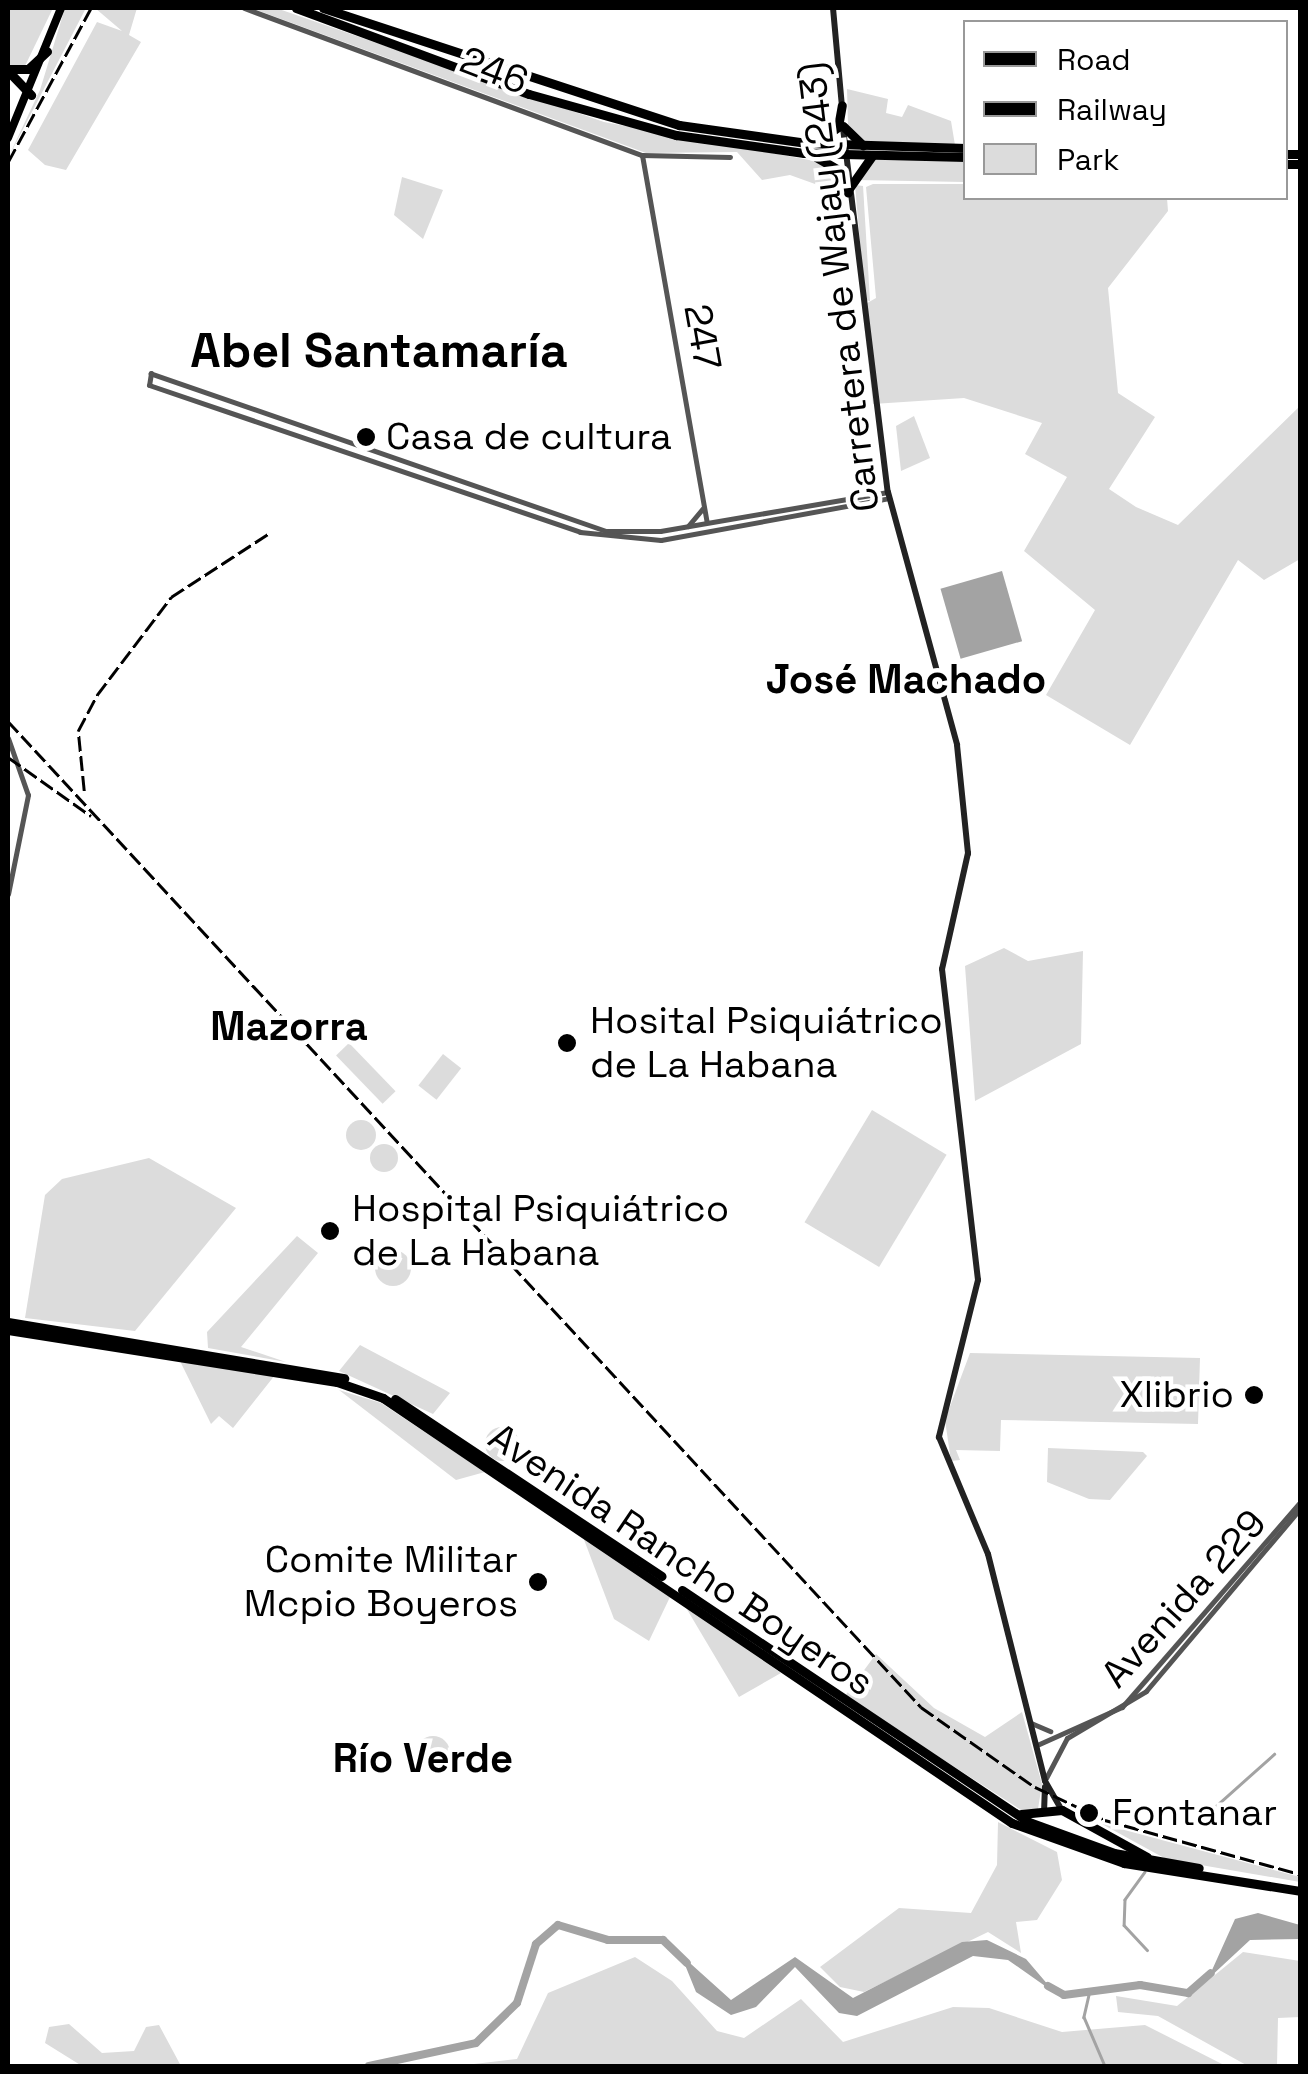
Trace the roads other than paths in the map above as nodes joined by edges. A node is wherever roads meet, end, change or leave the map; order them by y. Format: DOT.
graph roads {
  1 [pos="60,8"];
  2 [pos="244,8"];
  3 [pos="296,8"];
  4 [pos="324,8"];
  5 [pos="833,8"];
  6 [pos="46,51"];
  7 [pos="8,70"];
  8 [pos="31,95"];
  9 [pos="842,105"];
  10 [pos="843,126"];
  11 [pos="8,138"];
  12 [pos="806,148"];
  13 [pos="963,148"];
  14 [pos="844,150"];
  15 [pos="875,150"];
  16 [pos="642,155"];
  17 [pos="730,157"];
  18 [pos="963,157"];
  19 [pos="848,193"];
  20 [pos="282,424"];
  21 [pos="304,431"];
  22 [pos="889,495"];
  23 [pos="704,505"];
  24 [pos="808,509"];
  25 [pos="726,520"];
  26 [pos="708,526"];
  27 [pos="687,527"];
  28 [pos="8,738"];
  29 [pos="8,894"];
  30 [pos="8,1326"];
  31 [pos="1300,1506"];
  32 [pos="1031,1723"];
  33 [pos="1053,1732"];
  34 [pos="1037,1746"];
  35 [pos="1055,1752"];
  36 [pos="1040,1756"];
  37 [pos="1045,1781"];
  38 [pos="1009,1810"];
  39 [pos="1062,1810"];
  40 [pos="1044,1813"];
  41 [pos="1092,1826"];
  42 [pos="1045,1833"];
  43 [pos="1092,1847"];
  44 [pos="1078,1850"];
  45 [pos="1164,1862"];
  46 [pos="1300,1888"];
  1 -- 6 [label="main road"];
  2 -- 16 [label="street, 246"];
  3 -- 12 [label="highway"];
  4 -- 12 [label="highway"];
  5 -- 9 [label="main road, Carretera de Wajay (243)"];
  6 -- 7 [label="highway"];
  6 -- 8 [label="main road"];
  7 -- 8 [label="highway"];
  8 -- 11 [label="main road"];
  9 -- 10 [label="main road, Carretera de Wajay (243)"];
  9 -- 12 [label="highway"];
  10 -- 14 [label="main road, Carretera de Wajay (243)"];
  10 -- 15 [label="highway"];
  12 -- 14 [label="highway"];
  12 -- 19 [label="highway"];
  13 -- 15 [label="highway"];
  14 -- 15 [label="highway"];
  14 -- 19 [label="main road, Carretera de Wajay (243)"];
  15 -- 18 [label="highway"];
  15 -- 19 [label="highway"];
  16 -- 17 [label="street, 246"];
  16 -- 23 [label="street, 247"];
  19 -- 22 [label="main road, Carretera de Wajay (243)"];
  20 -- 20 [label="street"];
  20 -- 21 [label="street"];
  21 -- 26 [label="street"];
  21 -- 27 [label="street"];
  22 -- 24 [label="street"];
  22 -- 32 [label="main road, Carretera de Wajay (243)"];
  23 -- 25 [label="street"];
  23 -- 26 [label="street, 247"];
  23 -- 27 [label="street"];
  24 -- 25 [label="street"];
  24 -- 26 [label="street"];
  25 -- 26 [label="street"];
  26 -- 27 [label="street"];
  28 -- 29 [label="street"];
  30 -- 38 [label="highway, Avenida Rancho Boyeros"];
  30 -- 42 [label="highway, Avenida Rancho Boyeros"];
  31 -- 33 [label="street, Avenida 229"];
  31 -- 35 [label="street, Avenida 229"];
  32 -- 33 [label="street"];
  32 -- 34 [label="main road, Carretera de Wajay (243)"];
  33 -- 34 [label="street, Avenida 229"];
  34 -- 36 [label="main road, Carretera de Wajay (243)"];
  35 -- 36 [label="street, Avenida 229"];
  35 -- 37 [label="street"];
  36 -- 37 [label="main road, Carretera de Wajay (243)"];
  37 -- 39 [label="main road, Carretera de Wajay (243)"];
  37 -- 40 [label="main road, Carretera de Wajay (243)"];
  38 -- 40 [label="highway"];
  38 -- 42 [label="highway, Avenida Rancho Boyeros"];
  39 -- 40 [label="highway"];
  39 -- 41 [label="highway"];
  40 -- 42 [label="highway"];
  41 -- 43 [label="highway"];
  41 -- 45 [label="highway"];
  42 -- 43 [label="highway, Avenida Rancho Boyeros"];
  42 -- 44 [label="highway, Avenida Rancho Boyeros"];
  43 -- 44 [label="highway"];
  43 -- 45 [label="highway, Avenida Rancho Boyeros"];
  44 -- 46 [label="highway, Avenida Rancho Boyeros"];
  45 -- 46 [label="highway, Avenida Rancho Boyeros"];
}
